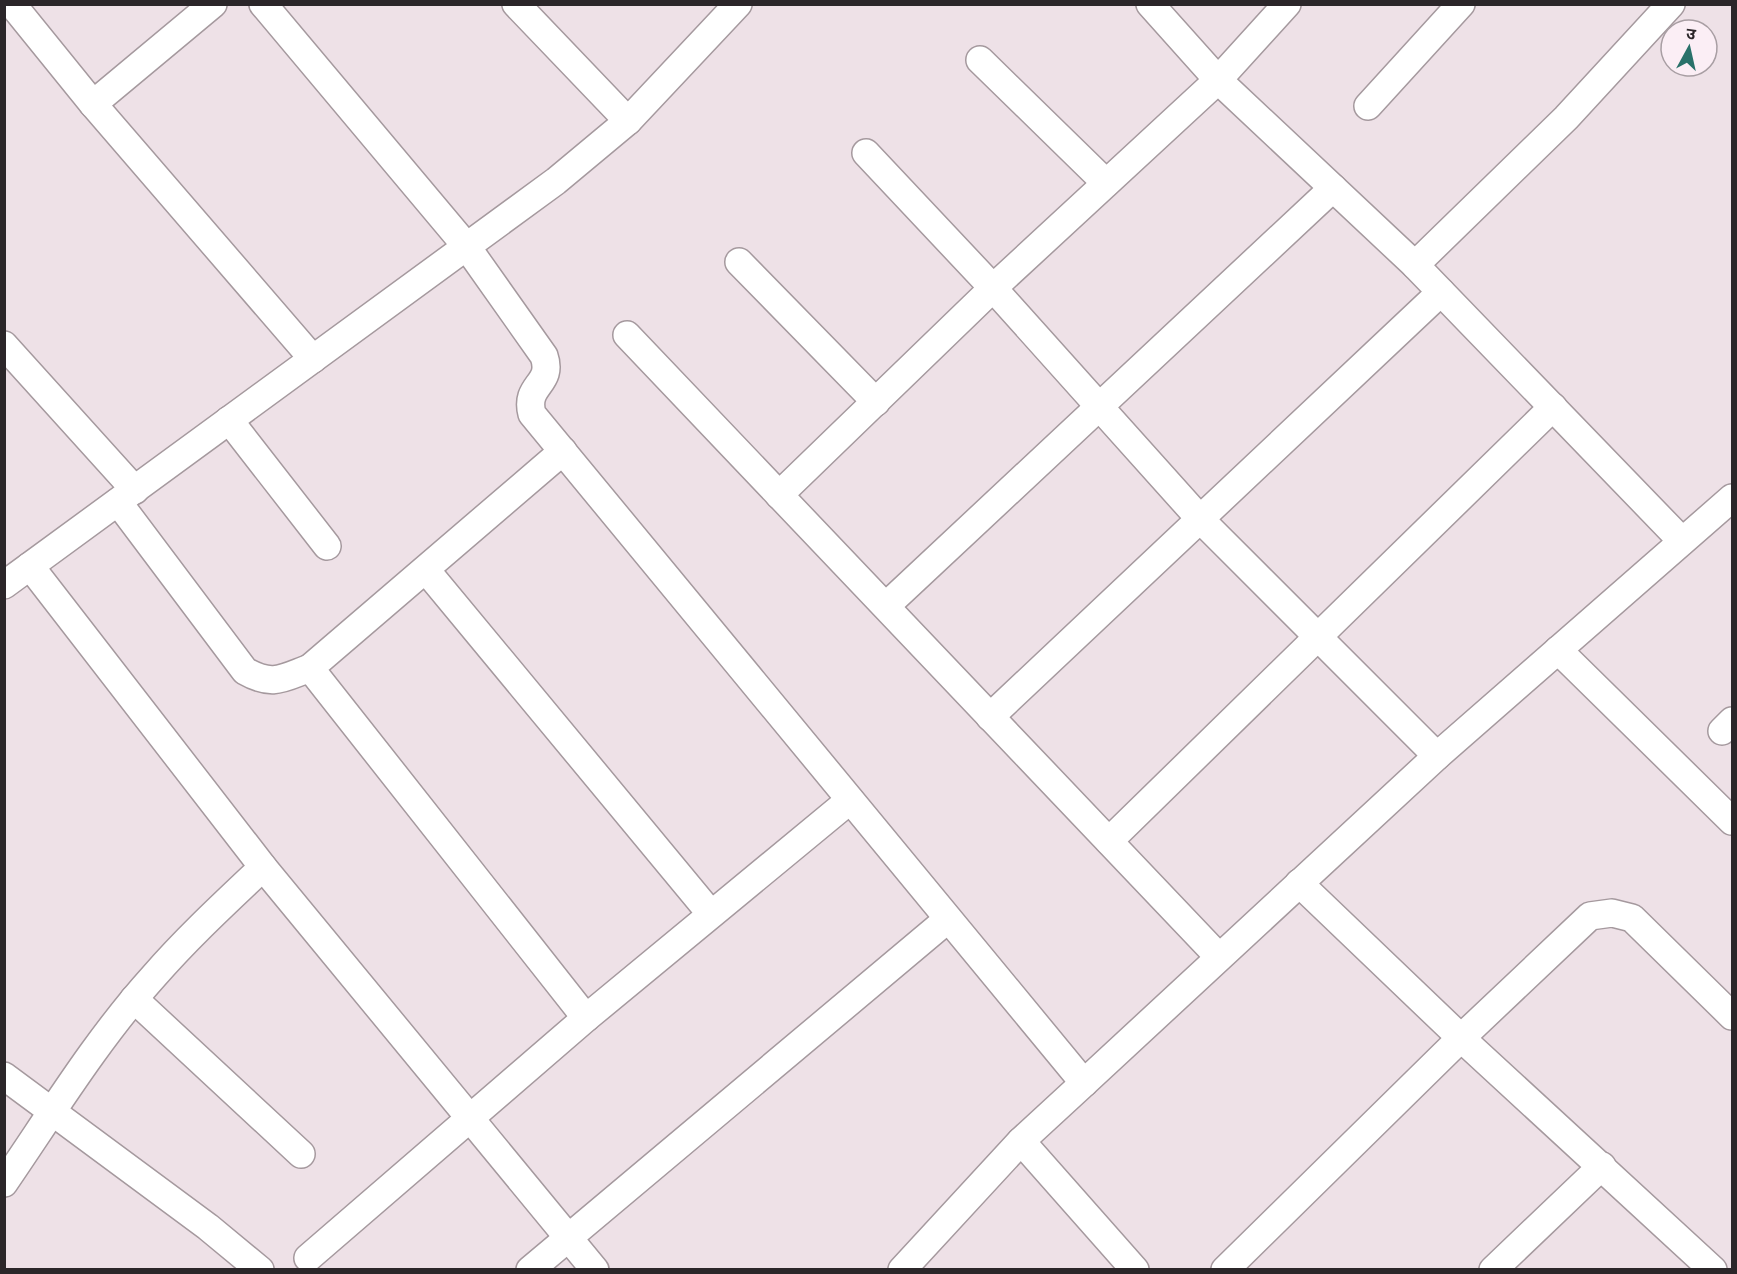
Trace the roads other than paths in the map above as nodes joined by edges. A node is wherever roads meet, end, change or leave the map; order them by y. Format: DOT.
graph roads {
  1 [pos="12,4"];
  2 [pos="213,4"];
  3 [pos="263,4"];
  4 [pos="516,4"];
  5 [pos="738,4"];
  6 [pos="1150,4"];
  7 [pos="1287,4"];
  8 [pos="1461,4"];
  9 [pos="1671,4"];
  10 [pos="980,60"];
  11 [pos="1218,80"];
  12 [pos="93,104"];
  13 [pos="1368,106"];
  14 [pos="628,121"];
  15 [pos="866,153"];
  16 [pos="1106,183"];
  17 [pos="1333,188"];
  18 [pos="467,247"];
  19 [pos="739,262"];
  20 [pos="1415,265"];
  21 [pos="993,288"];
  22 [pos="1441,292"];
  23 [pos="627,335"];
  24 [pos="4,345"];
  25 [pos="313,359"];
  26 [pos="876,402"];
  27 [pos="1099,406"];
  28 [pos="1552,407"];
  29 [pos="229,420"];
  30 [pos="563,452"];
  31 [pos="780,495"];
  32 [pos="127,496"];
  33 [pos="1732,498"];
  34 [pos="1201,520"];
  35 [pos="1682,541"];
  36 [pos="327,546"];
  37 [pos="426,570"];
  38 [pos="12,577"];
  39 [pos="886,606"];
  40 [pos="1317,636"];
  41 [pos="1558,650"];
  42 [pos="310,668"];
  43 [pos="990,717"];
  44 [pos="1437,756"];
  45 [pos="850,800"];
  46 [pos="1732,822"];
  47 [pos="1109,841"];
  48 [pos="263,867"];
  49 [pos="1299,883"];
  50 [pos="711,914"];
  51 [pos="948,919"];
  52 [pos="1219,957"];
  53 [pos="134,999"];
  54 [pos="1732,1016"];
  55 [pos="586,1018"];
  56 [pos="1461,1038"];
  57 [pos="4,1076"];
  58 [pos="1084,1083"];
  59 [pos="54,1111"];
  60 [pos="471,1119"];
  61 [pos="1021,1141"];
  62 [pos="301,1154"];
  63 [pos="1602,1166"];
  64 [pos="4,1182"];
  65 [pos="568,1236"];
  66 [pos="309,1258"];
  67 [pos="260,1269"];
  68 [pos="530,1269"];
  69 [pos="595,1269"];
  70 [pos="902,1269"];
  71 [pos="1135,1269"];
  72 [pos="1226,1269"];
  73 [pos="1493,1269"];
  74 [pos="1713,1269"];
  1 -- 12 [label="street"];
  2 -- 12 [label="street"];
  3 -- 18 [label="street"];
  4 -- 14 [label="street"];
  5 -- 14 [label="street"];
  6 -- 11 [label="street"];
  7 -- 11 [label="street"];
  8 -- 13 [label="street"];
  9 -- 20 [label="street"];
  10 -- 16 [label="street"];
  11 -- 16 [label="street"];
  11 -- 17 [label="street"];
  12 -- 25 [label="street"];
  14 -- 18 [label="street"];
  15 -- 21 [label="street"];
  16 -- 21 [label="street"];
  17 -- 20 [label="street"];
  17 -- 27 [label="street"];
  18 -- 25 [label="street"];
  18 -- 30 [label="street"];
  19 -- 26 [label="street"];
  20 -- 22 [label="street"];
  21 -- 26 [label="street"];
  21 -- 27 [label="street"];
  22 -- 28 [label="street"];
  22 -- 34 [label="street"];
  23 -- 31 [label="street"];
  24 -- 32 [label="street"];
  25 -- 29 [label="street"];
  26 -- 31 [label="street"];
  27 -- 34 [label="street"];
  27 -- 39 [label="street"];
  28 -- 35 [label="street"];
  28 -- 40 [label="street"];
  29 -- 32 [label="street"];
  29 -- 36 [label="street"];
  30 -- 37 [label="street"];
  30 -- 45 [label="street"];
  31 -- 39 [label="street"];
  32 -- 38 [label="street"];
  32 -- 42 [label="street"];
  33 -- 35 [label="street"];
  34 -- 40 [label="street"];
  34 -- 43 [label="street"];
  35 -- 41 [label="street"];
  37 -- 42 [label="street"];
  37 -- 50 [label="street"];
  38 -- 48 [label="street"];
  39 -- 43 [label="street"];
  40 -- 44 [label="street"];
  40 -- 47 [label="street"];
  41 -- 44 [label="street"];
  41 -- 46 [label="street"];
  42 -- 55 [label="street"];
  43 -- 47 [label="street"];
  44 -- 49 [label="street"];
  45 -- 50 [label="street"];
  45 -- 51 [label="street"];
  47 -- 52 [label="street"];
  48 -- 53 [label="street"];
  48 -- 60 [label="street"];
  49 -- 52 [label="street"];
  49 -- 56 [label="street"];
  50 -- 55 [label="street"];
  51 -- 58 [label="street"];
  51 -- 65 [label="street"];
  52 -- 58 [label="street"];
  53 -- 59 [label="street"];
  53 -- 62 [label="street"];
  54 -- 56 [label="street"];
  55 -- 60 [label="street"];
  56 -- 63 [label="street"];
  56 -- 72 [label="street"];
  57 -- 59 [label="street"];
  58 -- 61 [label="street"];
  59 -- 64 [label="street"];
  59 -- 67 [label="street"];
  60 -- 65 [label="street"];
  60 -- 66 [label="street"];
  61 -- 70 [label="street"];
  61 -- 71 [label="street"];
  63 -- 73 [label="street"];
  63 -- 74 [label="street"];
  65 -- 68 [label="street"];
  65 -- 69 [label="street"];
}
